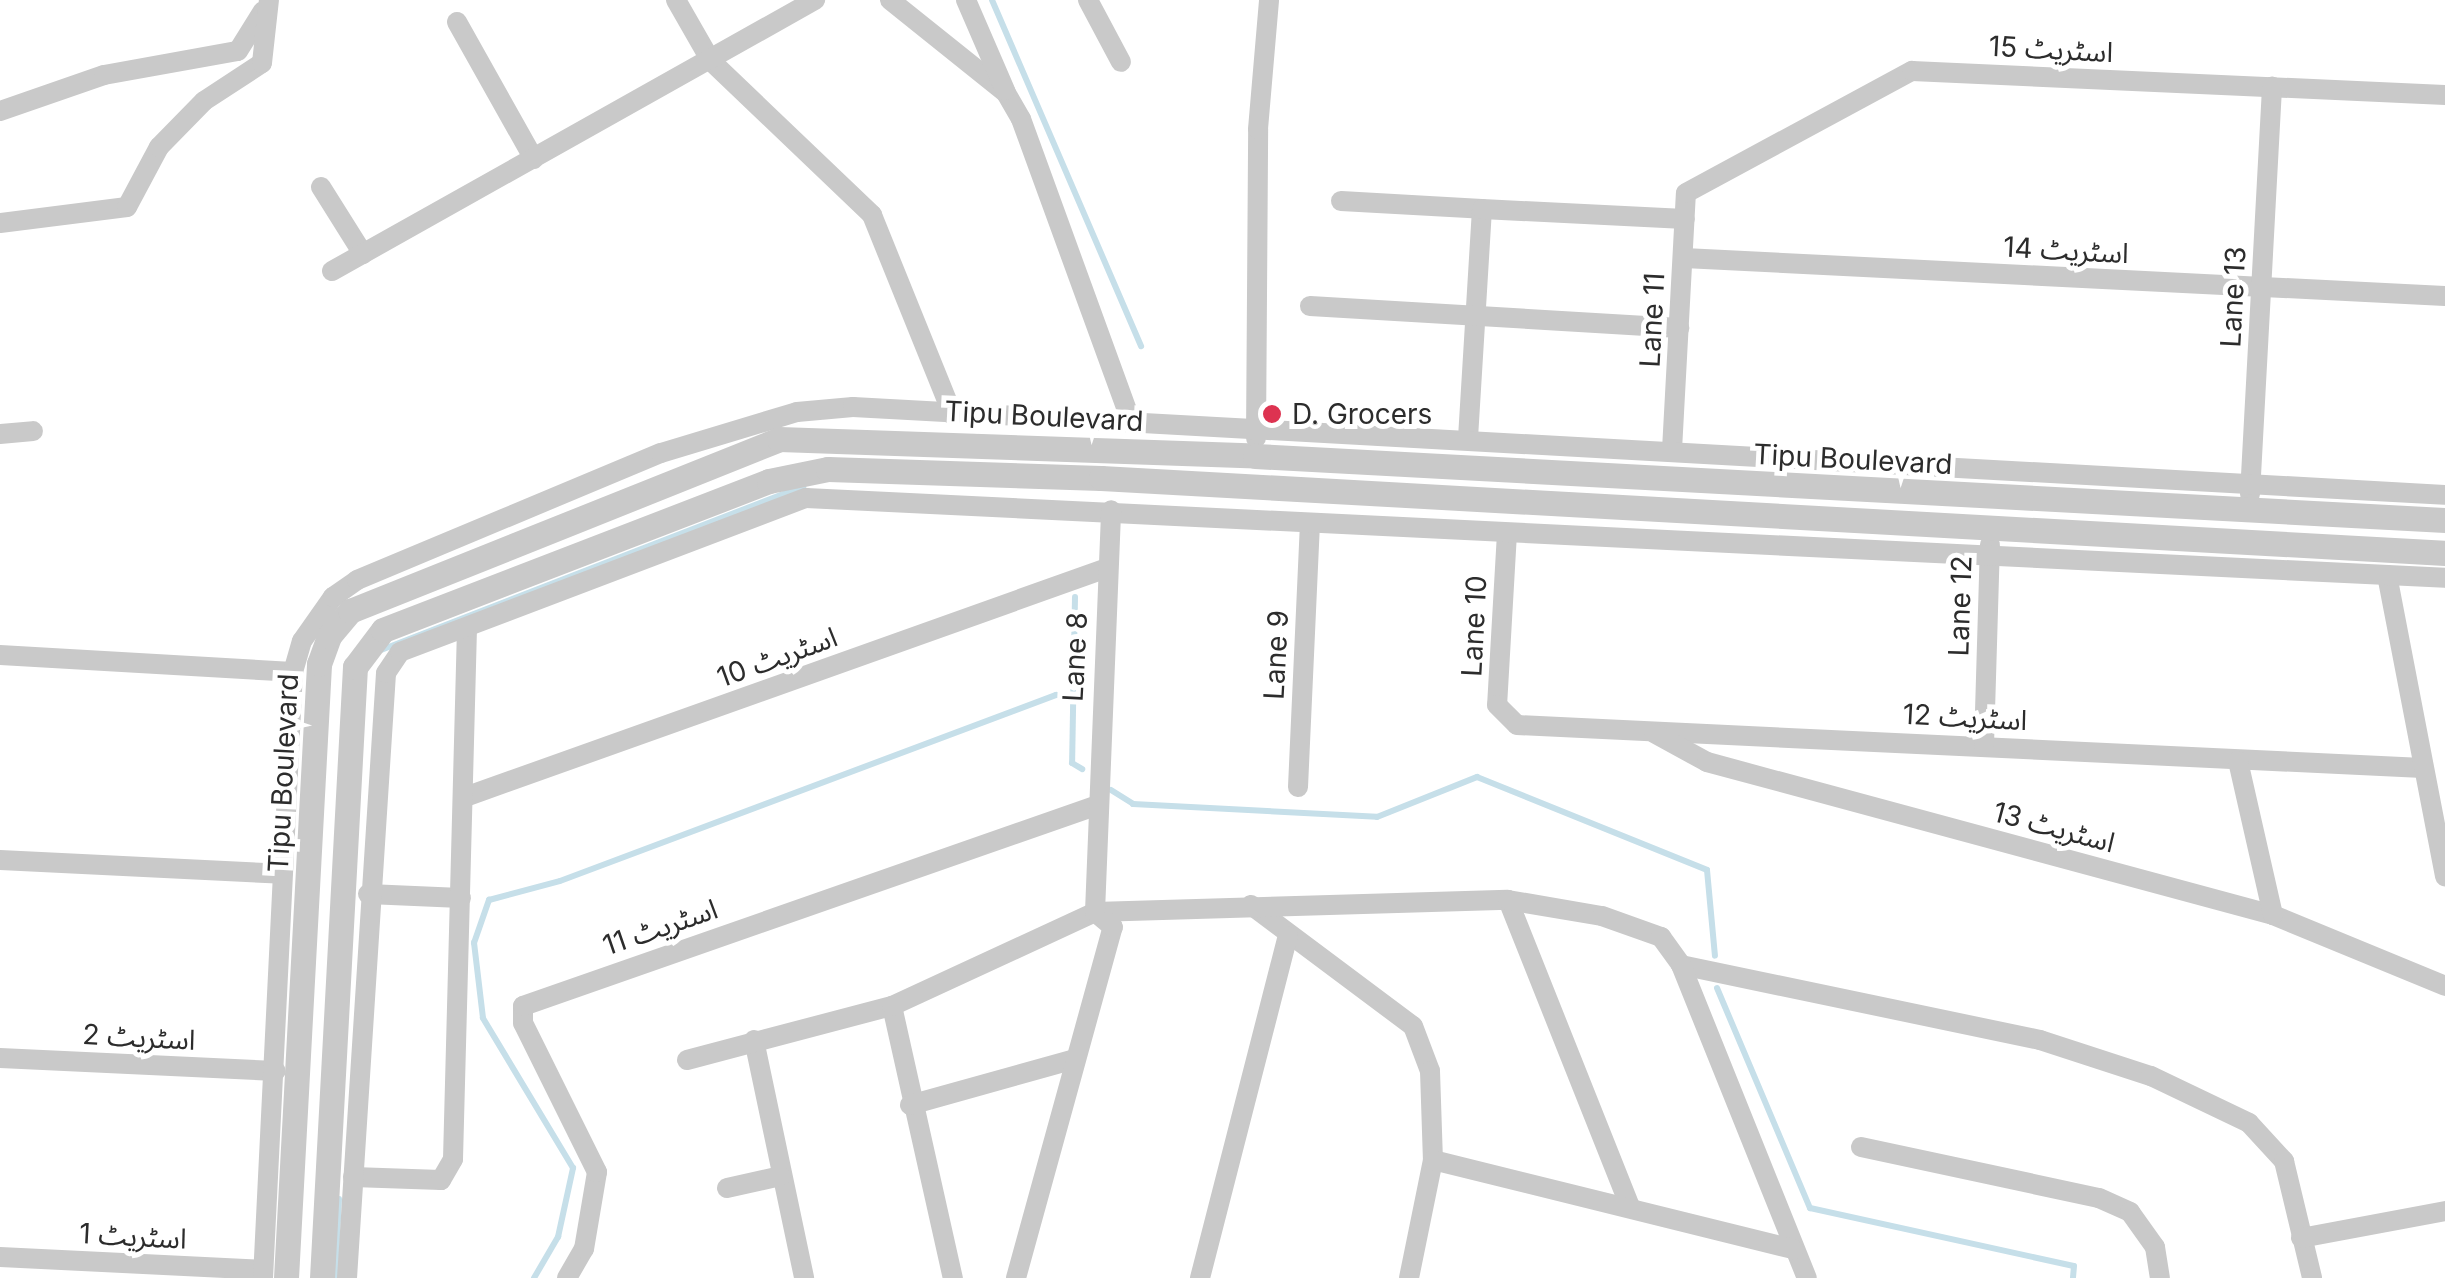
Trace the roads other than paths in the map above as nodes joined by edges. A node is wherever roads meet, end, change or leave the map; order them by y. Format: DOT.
graph roads {
  1 [pos="269,0"];
  2 [pos="676,0"];
  3 [pos="815,0"];
  4 [pos="890,0"];
  5 [pos="966,0"];
  6 [pos="1088,0"];
  7 [pos="1269,0"];
  8 [pos="457,22"];
  9 [pos="711,62"];
  10 [pos="1120,62"];
  11 [pos="2272,87"];
  12 [pos="1006,93"];
  13 [pos="2445,95"];
  14 [pos="0,111"];
  15 [pos="534,159"];
  16 [pos="321,187"];
  17 [pos="1686,193"];
  18 [pos="1340,202"];
  19 [pos="1482,209"];
  20 [pos="1685,219"];
  21 [pos="0,223"];
  22 [pos="362,254"];
  23 [pos="1684,258"];
  24 [pos="332,271"];
  25 [pos="2262,287"];
  26 [pos="2445,296"];
  27 [pos="1310,306"];
  28 [pos="1476,321"];
  29 [pos="1679,328"];
  30 [pos="953,414"];
  31 [pos="1132,422"];
  32 [pos="1256,428"];
  33 [pos="33,430"];
  34 [pos="0,434"];
  35 [pos="1468,439"];
  36 [pos="919,440"];
  37 [pos="1672,450"];
  38 [pos="1256,456"];
  39 [pos="915,472"];
  40 [pos="1725,483"];
  41 [pos="2445,495"];
  42 [pos="2250,497"];
  43 [pos="913,499"];
  44 [pos="1111,510"];
  45 [pos="1721,514"];
  46 [pos="2445,520"];
  47 [pos="1310,526"];
  48 [pos="1990,528"];
  49 [pos="1507,533"];
  50 [pos="2445,554"];
  51 [pos="1989,556"];
  52 [pos="1107,568"];
  53 [pos="2387,575"];
  54 [pos="2445,578"];
  55 [pos="468,628"];
  56 [pos="0,655"];
  57 [pos="293,672"];
  58 [pos="1505,721"];
  59 [pos="1648,730"];
  60 [pos="1984,745"];
  61 [pos="2238,761"];
  62 [pos="2422,768"];
  63 [pos="1298,788"];
  64 [pos="465,797"];
  65 [pos="1095,806"];
  66 [pos="0,860"];
  67 [pos="284,874"];
  68 [pos="2445,876"];
  69 [pos="368,894"];
  70 [pos="461,898"];
  71 [pos="1508,900"];
  72 [pos="1251,906"];
  73 [pos="1094,912"];
  74 [pos="2273,915"];
  75 [pos="1288,936"];
  76 [pos="291,963"];
  77 [pos="1681,965"];
  78 [pos="2445,986"];
  79 [pos="892,1006"];
  80 [pos="754,1040"];
  81 [pos="0,1058"];
  82 [pos="687,1060"];
  83 [pos="1071,1060"];
  84 [pos="276,1072"];
  85 [pos="910,1104"];
  86 [pos="1861,1147"];
  87 [pos="1433,1160"];
  88 [pos="781,1176"];
  89 [pos="353,1178"];
  90 [pos="727,1188"];
  91 [pos="1630,1206"];
  92 [pos="2445,1211"];
  93 [pos="2301,1238"];
  94 [pos="1793,1249"];
  95 [pos="0,1256"];
  96 [pos="270,1275"];
  97 [pos="322,1278"];
  98 [pos="347,1278"];
  99 [pos="567,1278"];
  100 [pos="804,1278"];
  101 [pos="952,1278"];
  102 [pos="1016,1278"];
  103 [pos="1200,1278"];
  104 [pos="1408,1278"];
  105 [pos="1807,1278"];
  106 [pos="2160,1278"];
  107 [pos="2312,1278"];
  1 -- 14 [label="street"];
  1 -- 21 [label="street"];
  2 -- 9 [label="street"];
  3 -- 9 [label="street"];
  4 -- 12 [label="street"];
  5 -- 12 [label="street"];
  6 -- 10 [label="street"];
  7 -- 32 [label="street"];
  8 -- 15 [label="street"];
  9 -- 15 [label="street"];
  9 -- 30 [label="street"];
  11 -- 13 [label="street, اسٹریٹ 15"];
  11 -- 17 [label="street, اسٹریٹ 15"];
  11 -- 25 [label="street, Lane 13"];
  12 -- 31 [label="street"];
  15 -- 22 [label="street"];
  16 -- 22 [label="street"];
  17 -- 20 [label="street, Lane 11"];
  18 -- 19 [label="street"];
  19 -- 20 [label="street"];
  19 -- 28 [label="street"];
  20 -- 23 [label="street, Lane 11"];
  22 -- 24 [label="street"];
  23 -- 25 [label="street, اسٹریٹ 14"];
  23 -- 29 [label="street, Lane 11"];
  25 -- 26 [label="street, اسٹریٹ 14"];
  25 -- 42 [label="street, Lane 13"];
  27 -- 28 [label="street"];
  28 -- 29 [label="street"];
  28 -- 35 [label="street"];
  29 -- 37 [label="street, Lane 11"];
  30 -- 31 [label="street"];
  30 -- 57 [label="street"];
  31 -- 32 [label="street"];
  32 -- 35 [label="street"];
  32 -- 38 [label="street"];
  33 -- 34 [label="street"];
  35 -- 37 [label="street"];
  36 -- 38 [label="street, Tipu Boulevard"];
  36 -- 39 [label="street"];
  36 -- 76 [label="street, Tipu Boulevard"];
  37 -- 42 [label="street"];
  38 -- 40 [label="street, Tipu Boulevard"];
  39 -- 43 [label="street"];
  39 -- 45 [label="street"];
  39 -- 97 [label="street"];
  40 -- 42 [label="street, Tipu Boulevard"];
  40 -- 45 [label="street"];
  41 -- 42 [label="street"];
  42 -- 46 [label="street, Tipu Boulevard"];
  43 -- 44 [label="street"];
  43 -- 55 [label="street"];
  44 -- 47 [label="street"];
  44 -- 52 [label="street, Lane 8"];
  45 -- 48 [label="street"];
  47 -- 49 [label="street"];
  47 -- 63 [label="street, Lane 9"];
  48 -- 50 [label="street"];
  48 -- 51 [label="street, Lane 12"];
  49 -- 51 [label="street"];
  49 -- 58 [label="street, Lane 10"];
  51 -- 53 [label="street"];
  51 -- 60 [label="street, Lane 12"];
  52 -- 64 [label="street, اسٹریٹ 10"];
  52 -- 65 [label="street, Lane 8"];
  53 -- 54 [label="street"];
  53 -- 62 [label="street"];
  55 -- 64 [label="street"];
  55 -- 69 [label="street"];
  56 -- 57 [label="street"];
  57 -- 67 [label="street"];
  58 -- 59 [label="street, اسٹریٹ 12"];
  59 -- 60 [label="street, اسٹریٹ 12"];
  59 -- 74 [label="street, اسٹریٹ 13"];
  60 -- 61 [label="street, اسٹریٹ 12"];
  61 -- 62 [label="street, اسٹریٹ 12"];
  61 -- 74 [label="street"];
  62 -- 68 [label="street"];
  64 -- 70 [label="street"];
  65 -- 73 [label="street, Lane 8"];
  65 -- 99 [label="street, اسٹریٹ 11"];
  66 -- 67 [label="street"];
  67 -- 76 [label="street"];
  69 -- 70 [label="street"];
  69 -- 89 [label="street"];
  70 -- 89 [label="street"];
  71 -- 72 [label="street"];
  71 -- 77 [label="street"];
  71 -- 91 [label="street"];
  72 -- 73 [label="street"];
  72 -- 75 [label="street"];
  73 -- 79 [label="street"];
  73 -- 83 [label="street, Lane 8"];
  74 -- 78 [label="street, اسٹریٹ 13"];
  75 -- 87 [label="street"];
  75 -- 103 [label="street"];
  76 -- 84 [label="street"];
  76 -- 96 [label="street, Tipu Boulevard"];
  77 -- 93 [label="street"];
  77 -- 94 [label="street"];
  79 -- 80 [label="street"];
  79 -- 85 [label="street"];
  80 -- 82 [label="street"];
  80 -- 88 [label="street"];
  81 -- 84 [label="street, اسٹریٹ 2"];
  83 -- 85 [label="street"];
  83 -- 102 [label="street"];
  84 -- 96 [label="street"];
  85 -- 101 [label="street"];
  86 -- 106 [label="street"];
  87 -- 91 [label="street"];
  87 -- 104 [label="street"];
  88 -- 90 [label="street"];
  88 -- 100 [label="street"];
  89 -- 98 [label="street"];
  91 -- 94 [label="street"];
  92 -- 93 [label="street"];
  93 -- 107 [label="street"];
  94 -- 105 [label="street"];
  95 -- 96 [label="street, اسٹریٹ 1"];
}
